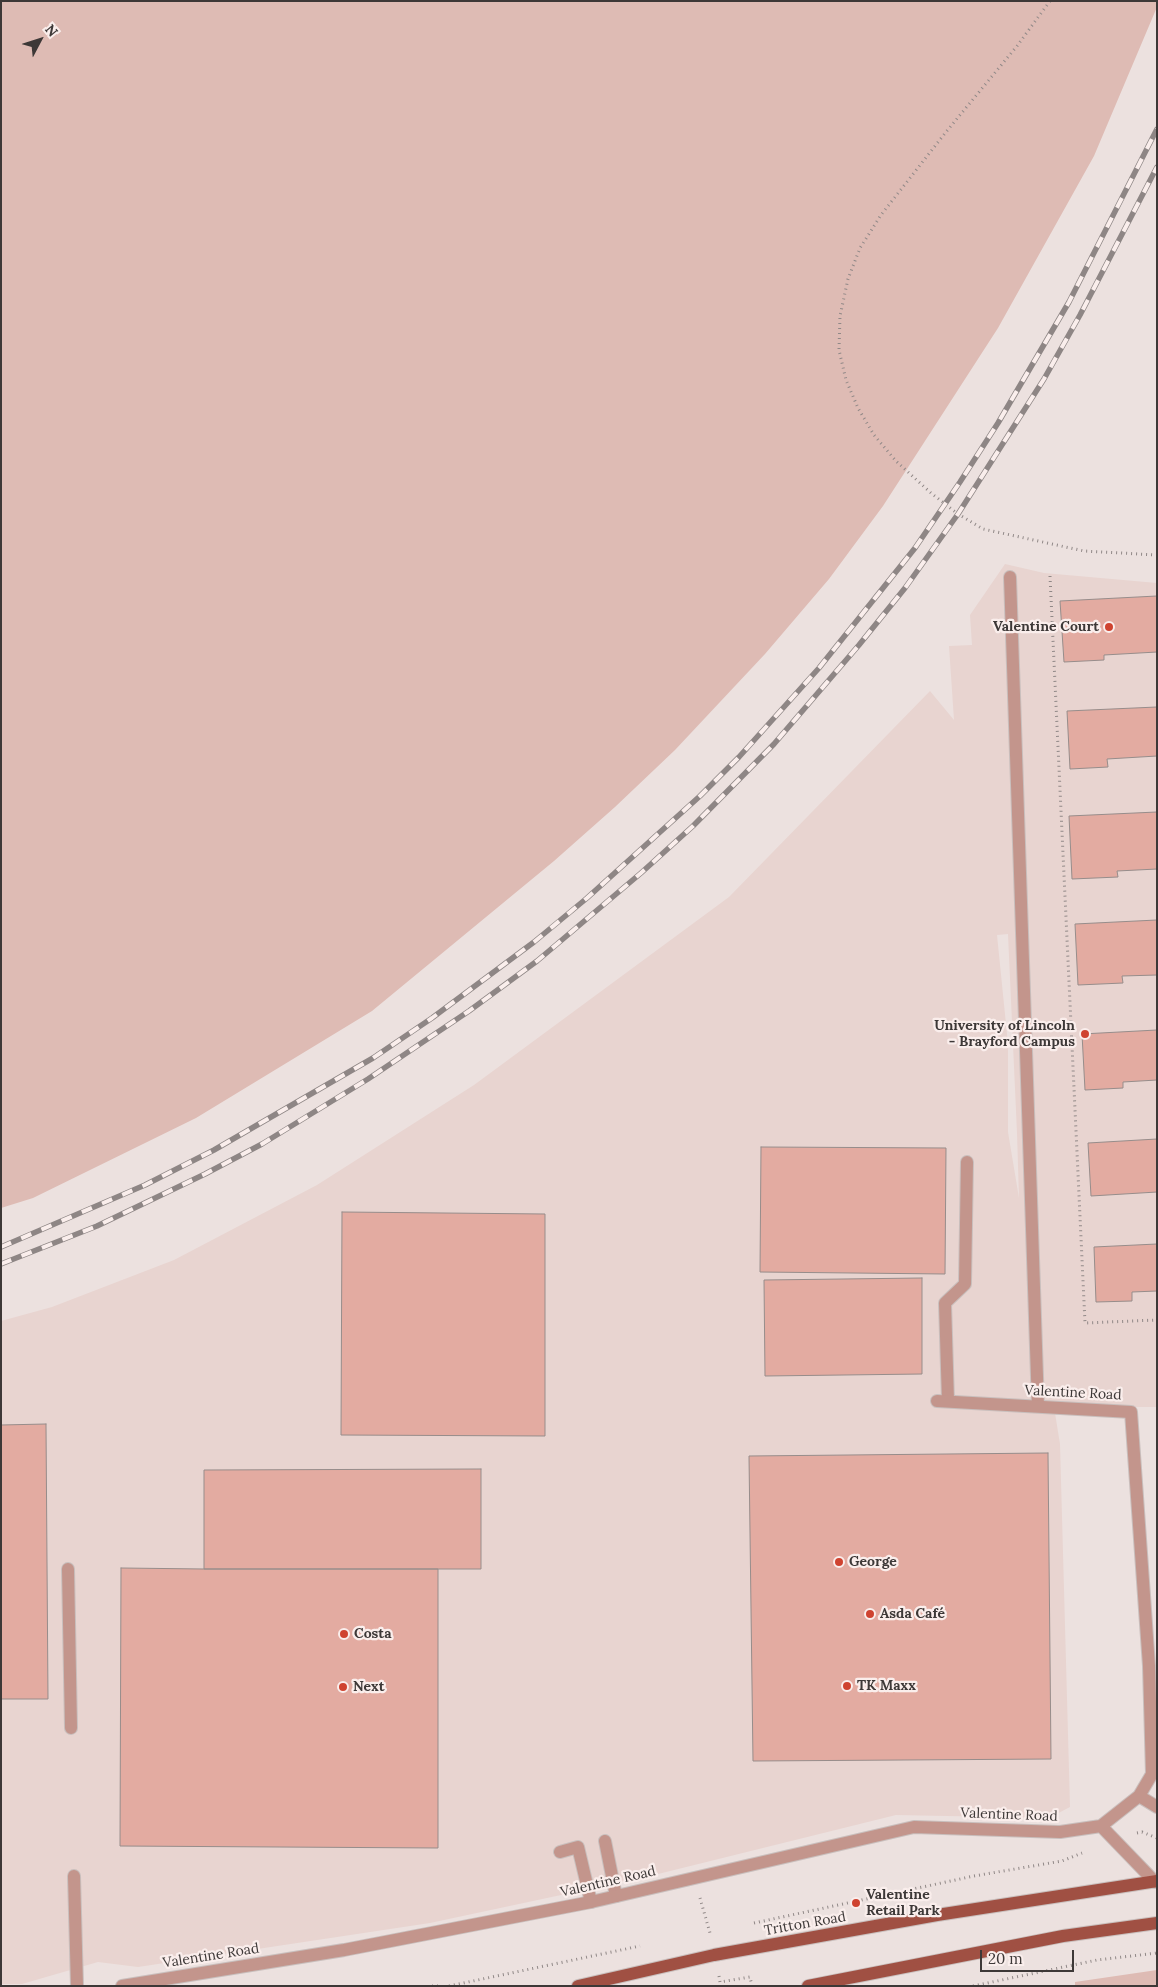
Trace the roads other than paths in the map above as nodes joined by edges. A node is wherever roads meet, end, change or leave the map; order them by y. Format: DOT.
graph roads {
  1 [pos="1010,578"];
  2 [pos="967,1162"];
  3 [pos="1038,1406"];
  4 [pos="68,1569"];
  5 [pos="1153,1666"];
  6 [pos="71,1728"];
  7 [pos="1139,1796"];
  8 [pos="1157,1807"];
  9 [pos="1101,1826"];
  10 [pos="605,1842"];
  11 [pos="560,1852"];
  12 [pos="74,1876"];
  13 [pos="1156,1881"];
  14 [pos="616,1896"];
  15 [pos="591,1902"];
  16 [pos="1157,1922"];
  17 [pos="77,1986"];
  18 [pos="122,1986"];
  19 [pos="578,1986"];
  20 [pos="808,1986"];
  1 -- 3 [label="street"];
  2 -- 3 [label="street, Valentine Road"];
  3 -- 5 [label="street, Valentine Road"];
  4 -- 6 [label="street"];
  5 -- 7 [label="street, Valentine Road"];
  7 -- 8 [label="street"];
  7 -- 9 [label="street, Valentine Road"];
  9 -- 13 [label="street"];
  9 -- 14 [label="street, Valentine Road"];
  10 -- 14 [label="street"];
  11 -- 15 [label="street"];
  12 -- 17 [label="street"];
  13 -- 19 [label="main road, Tritton Road"];
  14 -- 15 [label="street, Valentine Road"];
  15 -- 18 [label="street, Valentine Road"];
  16 -- 20 [label="main road"];
}
